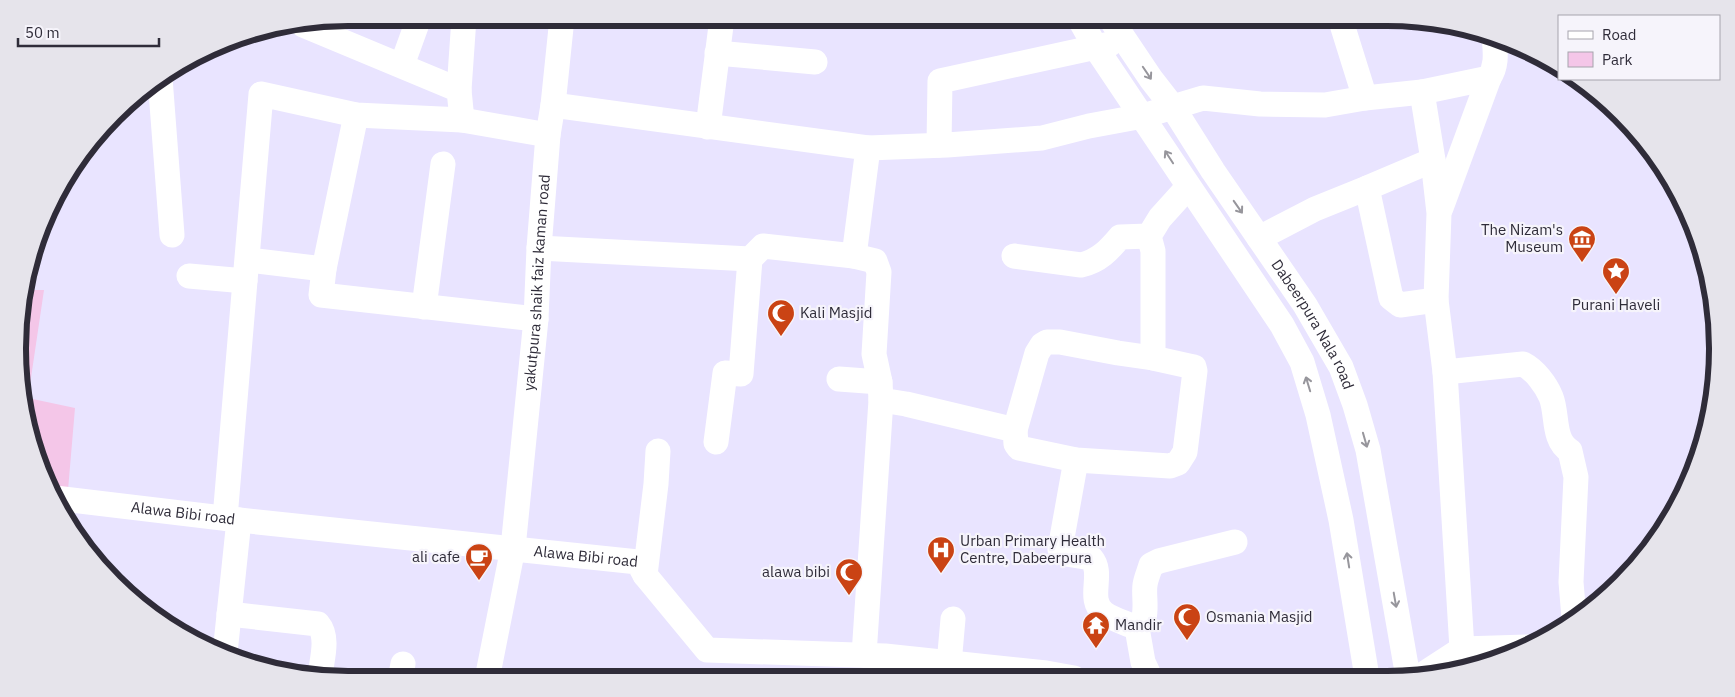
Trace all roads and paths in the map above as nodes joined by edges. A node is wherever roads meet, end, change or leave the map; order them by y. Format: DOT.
graph roads {
  1 [pos="416,26"];
  2 [pos="463,26"];
  3 [pos="561,26"];
  4 [pos="721,26"];
  5 [pos="1084,26"];
  6 [pos="1115,26"];
  7 [pos="1342,26"];
  8 [pos="328,28"];
  9 [pos="1124,40"];
  10 [pos="1495,45"];
  11 [pos="1096,48"];
  12 [pos="717,53"];
  13 [pos="815,62"];
  14 [pos="402,66"];
  15 [pos="1489,78"];
  16 [pos="161,87"];
  17 [pos="459,90"];
  18 [pos="1422,92"];
  19 [pos="1365,98"];
  20 [pos="553,105"];
  21 [pos="1172,106"];
  22 [pos="356,115"];
  23 [pos="1143,116"];
  24 [pos="462,120"];
  25 [pos="708,127"];
  26 [pos="548,135"];
  27 [pos="939,145"];
  28 [pos="868,148"];
  29 [pos="1434,160"];
  30 [pos="443,164"];
  31 [pos="1188,187"];
  32 [pos="1367,188"];
  33 [pos="1439,213"];
  34 [pos="172,235"];
  35 [pos="1149,236"];
  36 [pos="1259,238"];
  37 [pos="538,248"];
  38 [pos="854,256"];
  39 [pos="1014,256"];
  40 [pos="750,260"];
  41 [pos="324,269"];
  42 [pos="247,270"];
  43 [pos="189,276"];
  44 [pos="1436,300"];
  45 [pos="424,306"];
  46 [pos="536,319"];
  47 [pos="1153,358"];
  48 [pos="1445,372"];
  49 [pos="839,378"];
  50 [pos="881,391"];
  51 [pos="1355,405"];
  52 [pos="1318,415"];
  53 [pos="1015,430"];
  54 [pos="716,442"];
  55 [pos="658,451"];
  56 [pos="1076,460"];
  57 [pos="63,499"];
  58 [pos="232,519"];
  59 [pos="1235,542"];
  60 [pos="513,548"];
  61 [pos="645,575"];
  62 [pos="1573,611"];
  63 [pos="229,614"];
  64 [pos="953,619"];
  65 [pos="1137,628"];
  66 [pos="226,646"];
  67 [pos="1506,648"];
  68 [pos="1462,649"];
  69 [pos="864,655"];
  70 [pos="1434,667"];
  71 [pos="321,669"];
  72 [pos="1407,670"];
  73 [pos="489,671"];
  74 [pos="948,671"];
  75 [pos="1147,671"];
  76 [pos="1366,671"];
  1 -- 14 [label="street"];
  2 -- 17 [label="street"];
  3 -- 20 [label="street, yakutpura shaik faiz kaman road"];
  4 -- 12 [label="street"];
  5 -- 11 [label="street, Dabeerpura Nala road"];
  6 -- 9 [label="street, Dabeerpura Nala road"];
  7 -- 19 [label="street"];
  8 -- 14 [label="street"];
  9 -- 11 [label="street"];
  9 -- 21 [label="street, Dabeerpura Nala road, one-way"];
  10 -- 15 [label="street"];
  11 -- 23 [label="street, Dabeerpura Nala road"];
  11 -- 27 [label="street"];
  12 -- 13 [label="street"];
  12 -- 25 [label="street"];
  14 -- 17 [label="street"];
  15 -- 18 [label="street"];
  15 -- 33 [label="street"];
  16 -- 34 [label="street"];
  17 -- 24 [label="street"];
  18 -- 19 [label="street"];
  18 -- 29 [label="street"];
  19 -- 21 [label="street"];
  20 -- 25 [label="street"];
  20 -- 26 [label="street, yakutpura shaik faiz kaman road"];
  21 -- 23 [label="street"];
  21 -- 36 [label="street, Dabeerpura Nala road, one-way"];
  22 -- 24 [label="street"];
  22 -- 41 [label="street"];
  22 -- 42 [label="street"];
  23 -- 27 [label="street"];
  31 -- 23 [label="street, Dabeerpura Nala road, one-way"];
  24 -- 26 [label="street"];
  25 -- 28 [label="street"];
  26 -- 37 [label="street, yakutpura shaik faiz kaman road"];
  27 -- 28 [label="street"];
  28 -- 38 [label="street"];
  29 -- 32 [label="street"];
  29 -- 33 [label="street"];
  30 -- 45 [label="street"];
  31 -- 35 [label="street"];
  52 -- 31 [label="street, Dabeerpura Nala road, one-way"];
  32 -- 36 [label="street"];
  32 -- 44 [label="street"];
  33 -- 44 [label="street"];
  35 -- 39 [label="street"];
  35 -- 47 [label="street"];
  36 -- 51 [label="street, Dabeerpura Nala road"];
  37 -- 40 [label="street"];
  37 -- 46 [label="street, yakutpura shaik faiz kaman road"];
  38 -- 40 [label="street"];
  38 -- 50 [label="street"];
  40 -- 54 [label="street"];
  41 -- 42 [label="street"];
  41 -- 45 [label="street"];
  42 -- 43 [label="street"];
  42 -- 58 [label="street"];
  44 -- 48 [label="street"];
  45 -- 46 [label="street"];
  46 -- 60 [label="street, yakutpura shaik faiz kaman road"];
  47 -- 53 [label="street"];
  47 -- 56 [label="street"];
  48 -- 62 [label="street"];
  48 -- 68 [label="street"];
  49 -- 50 [label="street"];
  50 -- 53 [label="street"];
  50 -- 69 [label="street"];
  51 -- 52 [label="street"];
  51 -- 72 [label="street, Dabeerpura Nala road, one-way"];
  76 -- 52 [label="street, Dabeerpura Nala road, one-way"];
  53 -- 56 [label="street"];
  55 -- 61 [label="street"];
  56 -- 65 [label="street"];
  57 -- 58 [label="street, Alawa Bibi road"];
  58 -- 60 [label="street, Alawa Bibi road"];
  58 -- 63 [label="street"];
  59 -- 65 [label="street"];
  60 -- 61 [label="street, Alawa Bibi road"];
  60 -- 73 [label="street, yakutpura shaik faiz kaman road"];
  61 -- 69 [label="street, Alawa Bibi road"];
  63 -- 66 [label="street"];
  63 -- 71 [label="street"];
  64 -- 74 [label="street"];
  65 -- 75 [label="street"];
  67 -- 68 [label="street"];
  68 -- 70 [label="street"];
  69 -- 74 [label="street, Alawa Bibi road"];
}
